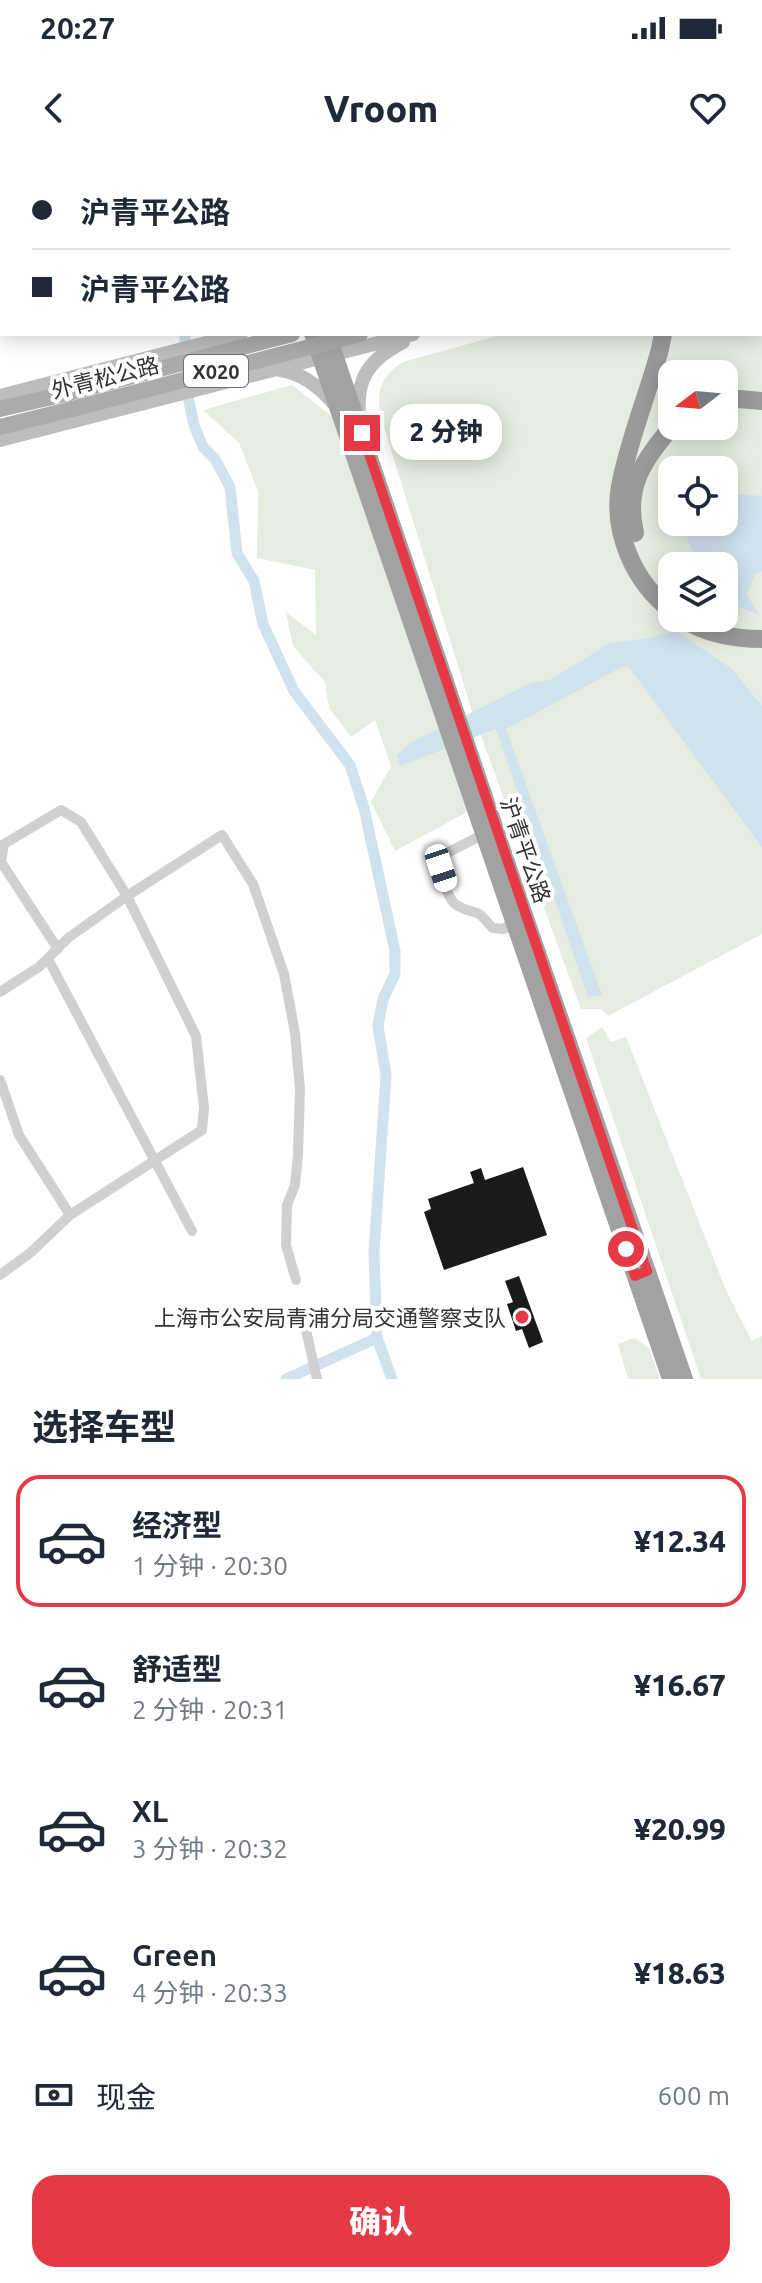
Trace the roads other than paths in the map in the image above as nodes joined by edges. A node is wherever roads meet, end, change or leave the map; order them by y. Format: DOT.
graph roads {
  1 [pos="236,336"];
  2 [pos="273,336"];
  3 [pos="285,336"];
  4 [pos="351,336"];
  5 [pos="389,336"];
  6 [pos="412,336"];
  7 [pos="663,336"];
  8 [pos="323,341"];
  9 [pos="260,373"];
  10 [pos="233,380"];
  11 [pos="0,396"];
  12 [pos="738,399"];
  13 [pos="71,401"];
  14 [pos="762,401"];
  15 [pos="0,409"];
  16 [pos="338,409"];
  17 [pos="0,427"];
  18 [pos="362,433"];
  19 [pos="0,440"];
  20 [pos="661,440"];
  21 [pos="658,581"];
  22 [pos="658,598"];
  23 [pos="715,632"];
  24 [pos="757,633"];
  25 [pos="451,718"];
  26 [pos="462,751"];
  27 [pos="484,834"];
  28 [pos="127,896"];
  29 [pos="518,916"];
  30 [pos="58,949"];
  31 [pos="48,959"];
  32 [pos="0,992"];
  33 [pos="0,1080"];
  34 [pos="157,1160"];
  35 [pos="70,1215"];
  36 [pos="192,1231"];
  37 [pos="1,1272"];
  38 [pos="641,1273"];
  39 [pos="296,1280"];
  40 [pos="304,1321"];
  41 [pos="317,1376"];
  42 [pos="670,1379"];
  43 [pos="685,1379"];
  1 -- 10 [label="main road"];
  1 -- 11 [label="main road"];
  2 -- 8 [label="main road"];
  3 -- 13 [label="main road, 外青松公路 / X020, bridge"];
  4 -- 13 [label="main road, 外青松公路 / X020, bridge"];
  5 -- 8 [label="main road"];
  6 -- 18 [label="main road"];
  7 -- 22 [label="highway"];
  8 -- 9 [label="main road"];
  8 -- 16 [label="highway, 沪青平公路"];
  8 -- 18 [label="highway, 沪青平公路"];
  9 -- 10 [label="main road"];
  9 -- 16 [label="main road"];
  10 -- 19 [label="main road"];
  12 -- 14 [label="highway"];
  13 -- 15 [label="main road, 外青松公路 / X020"];
  13 -- 17 [label="main road, 外青松公路 / X020"];
  16 -- 25 [label="highway, 沪青平公路"];
  18 -- 25 [label="highway, 沪青平公路"];
  20 -- 21 [label="highway"];
  23 -- 24 [label="highway"];
  25 -- 26 [label="highway, 沪青平公路"];
  26 -- 27 [label="highway, 沪青平公路"];
  26 -- 29 [label="highway, 沪青平公路"];
  27 -- 29 [label="highway, 沪青平公路"];
  27 -- 29 [label="street"];
  28 -- 30 [label="street"];
  28 -- 30 [label="street"];
  28 -- 34 [label="street"];
  28 -- 39 [label="street"];
  29 -- 38 [label="highway, 沪青平公路"];
  30 -- 31 [label="street"];
  31 -- 32 [label="street"];
  31 -- 34 [label="street"];
  33 -- 35 [label="street"];
  34 -- 35 [label="street"];
  34 -- 36 [label="street"];
  35 -- 37 [label="street"];
  38 -- 42 [label="highway, 沪青平公路"];
  38 -- 43 [label="highway, 沪青平公路"];
  40 -- 41 [label="street"];
}
